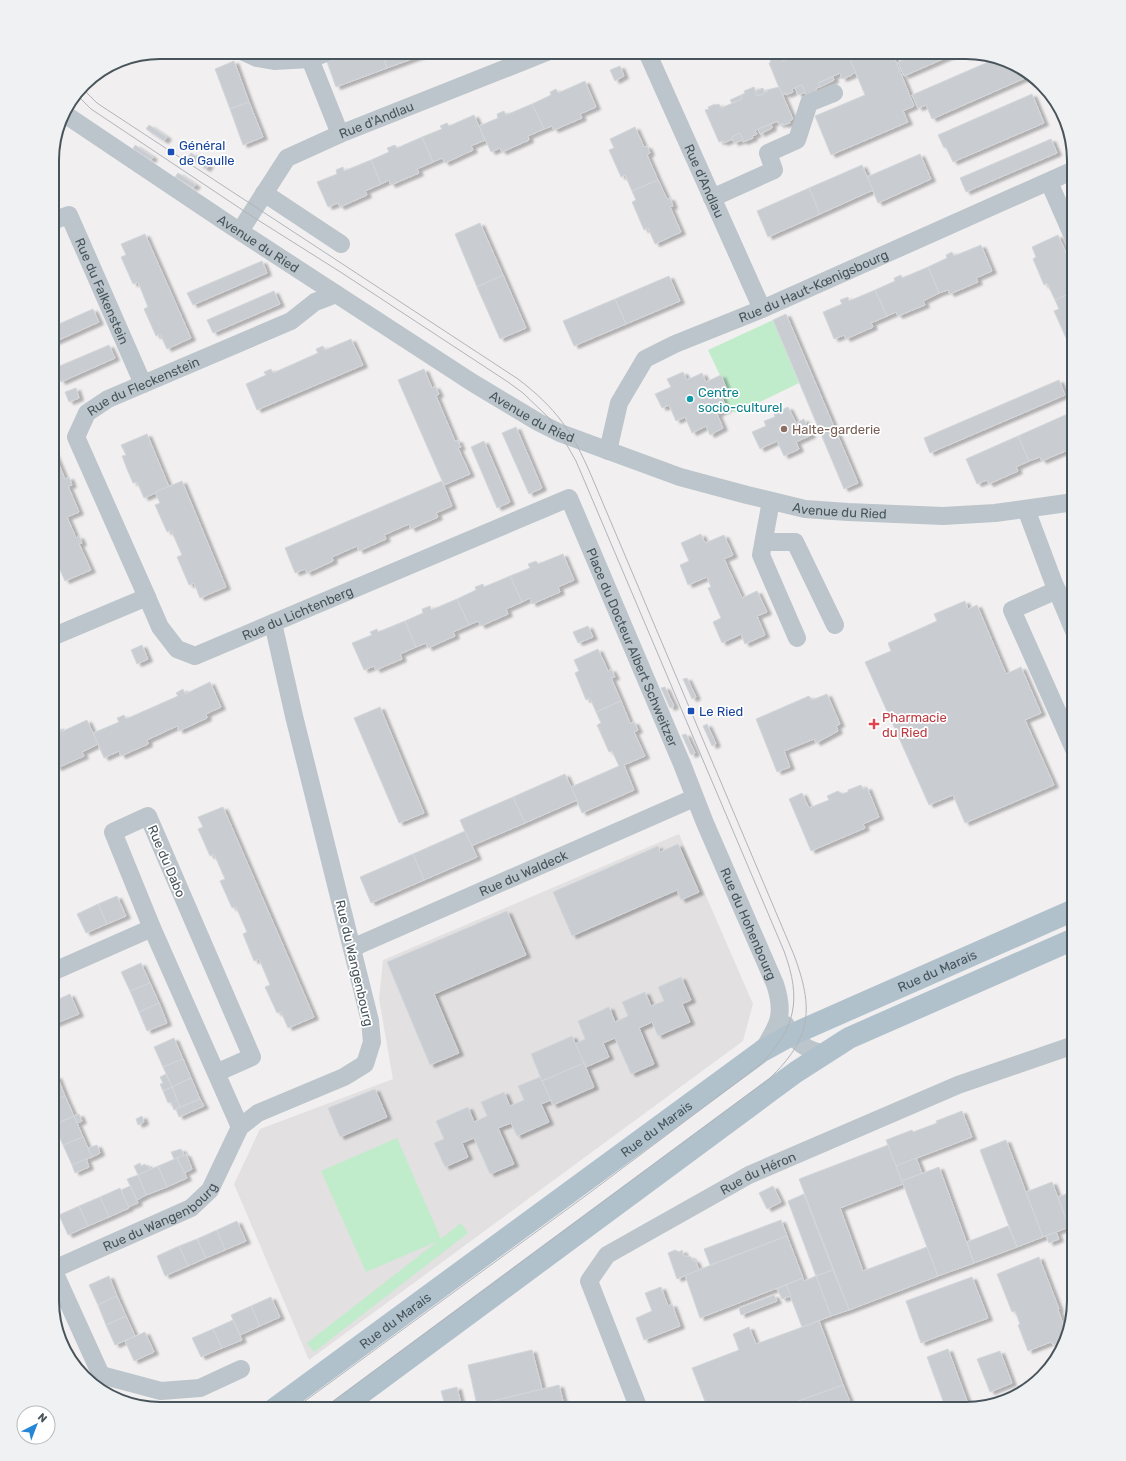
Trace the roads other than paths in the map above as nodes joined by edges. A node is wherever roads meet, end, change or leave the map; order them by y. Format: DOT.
graph roads {
  1 [pos="262,59"];
  2 [pos="310,59"];
  3 [pos="530,59"];
  4 [pos="650,59"];
  5 [pos="834,93"];
  6 [pos="68,117"];
  7 [pos="340,134"];
  8 [pos="1067,173"];
  9 [pos="1049,182"];
  10 [pos="264,193"];
  11 [pos="712,198"];
  12 [pos="59,219"];
  13 [pos="1067,223"];
  14 [pos="240,231"];
  15 [pos="341,244"];
  16 [pos="336,294"];
  17 [pos="762,309"];
  18 [pos="143,384"];
  19 [pos="608,451"];
  20 [pos="569,498"];
  21 [pos="772,501"];
  22 [pos="1067,503"];
  23 [pos="1026,509"];
  24 [pos="764,542"];
  25 [pos="1057,590"];
  26 [pos="147,597"];
  27 [pos="1067,614"];
  28 [pos="273,624"];
  29 [pos="835,626"];
  30 [pos="59,634"];
  31 [pos="797,638"];
  32 [pos="1067,733"];
  33 [pos="694,798"];
  34 [pos="1067,915"];
  35 [pos="152,928"];
  36 [pos="1067,942"];
  37 [pos="352,948"];
  38 [pos="59,969"];
  39 [pos="781,1006"];
  40 [pos="791,1034"];
  41 [pos="1067,1047"];
  42 [pos="762,1051"];
  43 [pos="825,1053"];
  44 [pos="216,1073"];
  45 [pos="240,1127"];
  46 [pos="59,1266"];
  47 [pos="59,1286"];
  48 [pos="241,1369"];
  49 [pos="98,1379"];
  50 [pos="284,1402"];
  51 [pos="349,1402"];
  52 [pos="636,1402"];
  1 -- 2 [label="street"];
  2 -- 7 [label="street"];
  3 -- 7 [label="street, Rue d'Andlau"];
  4 -- 11 [label="street, Rue d'Andlau"];
  5 -- 11 [label="street"];
  6 -- 14 [label="street, Avenue du Ried"];
  7 -- 10 [label="street, Rue d'Andlau"];
  8 -- 9 [label="street, Rue du Haut-Kœnigsbourg"];
  9 -- 13 [label="street"];
  9 -- 17 [label="street, Rue du Haut-Kœnigsbourg"];
  10 -- 14 [label="street, Rue d'Andlau"];
  10 -- 15 [label="street"];
  11 -- 17 [label="street, Rue d'Andlau"];
  12 -- 18 [label="street, Rue du Falkenstein"];
  14 -- 16 [label="street, Avenue du Ried"];
  16 -- 18 [label="street, Rue du Fleckenstein"];
  16 -- 19 [label="street, Avenue du Ried"];
  17 -- 19 [label="street, Rue du Haut-Kœnigsbourg"];
  18 -- 26 [label="street, Rue du Fleckenstein"];
  19 -- 21 [label="street, Avenue du Ried"];
  20 -- 28 [label="street, Rue du Lichtenberg"];
  20 -- 33 [label="street, Place du Docteur Albert Schweitzer"];
  21 -- 23 [label="street, Avenue du Ried"];
  21 -- 24 [label="street"];
  22 -- 23 [label="street, Avenue du Ried"];
  23 -- 25 [label="street"];
  24 -- 29 [label="street"];
  24 -- 31 [label="street"];
  25 -- 27 [label="street"];
  25 -- 32 [label="street"];
  26 -- 28 [label="street, Rue du Lichtenberg"];
  26 -- 30 [label="street"];
  28 -- 37 [label="street, Rue du Wangenbourg"];
  33 -- 37 [label="street, Rue du Waldeck"];
  33 -- 39 [label="street, Rue du Hohenbourg"];
  34 -- 40 [label="main road, Rue du Marais"];
  35 -- 38 [label="street"];
  35 -- 44 [label="street, Rue du Dabo"];
  35 -- 44 [label="street, Rue du Dabo"];
  36 -- 43 [label="main road, Rue du Marais"];
  37 -- 45 [label="street, Rue du Wangenbourg"];
  39 -- 40 [label="street"];
  39 -- 42 [label="street, Rue du Hohenbourg"];
  40 -- 42 [label="main road, Rue du Marais"];
  40 -- 43 [label="street"];
  41 -- 52 [label="street, Rue du Héron"];
  42 -- 50 [label="main road, Rue du Marais"];
  43 -- 51 [label="main road, Rue du Marais"];
  44 -- 45 [label="street, Rue du Dabo"];
  45 -- 46 [label="street, Rue du Wangenbourg"];
  47 -- 49 [label="street"];
  48 -- 49 [label="street"];
}
